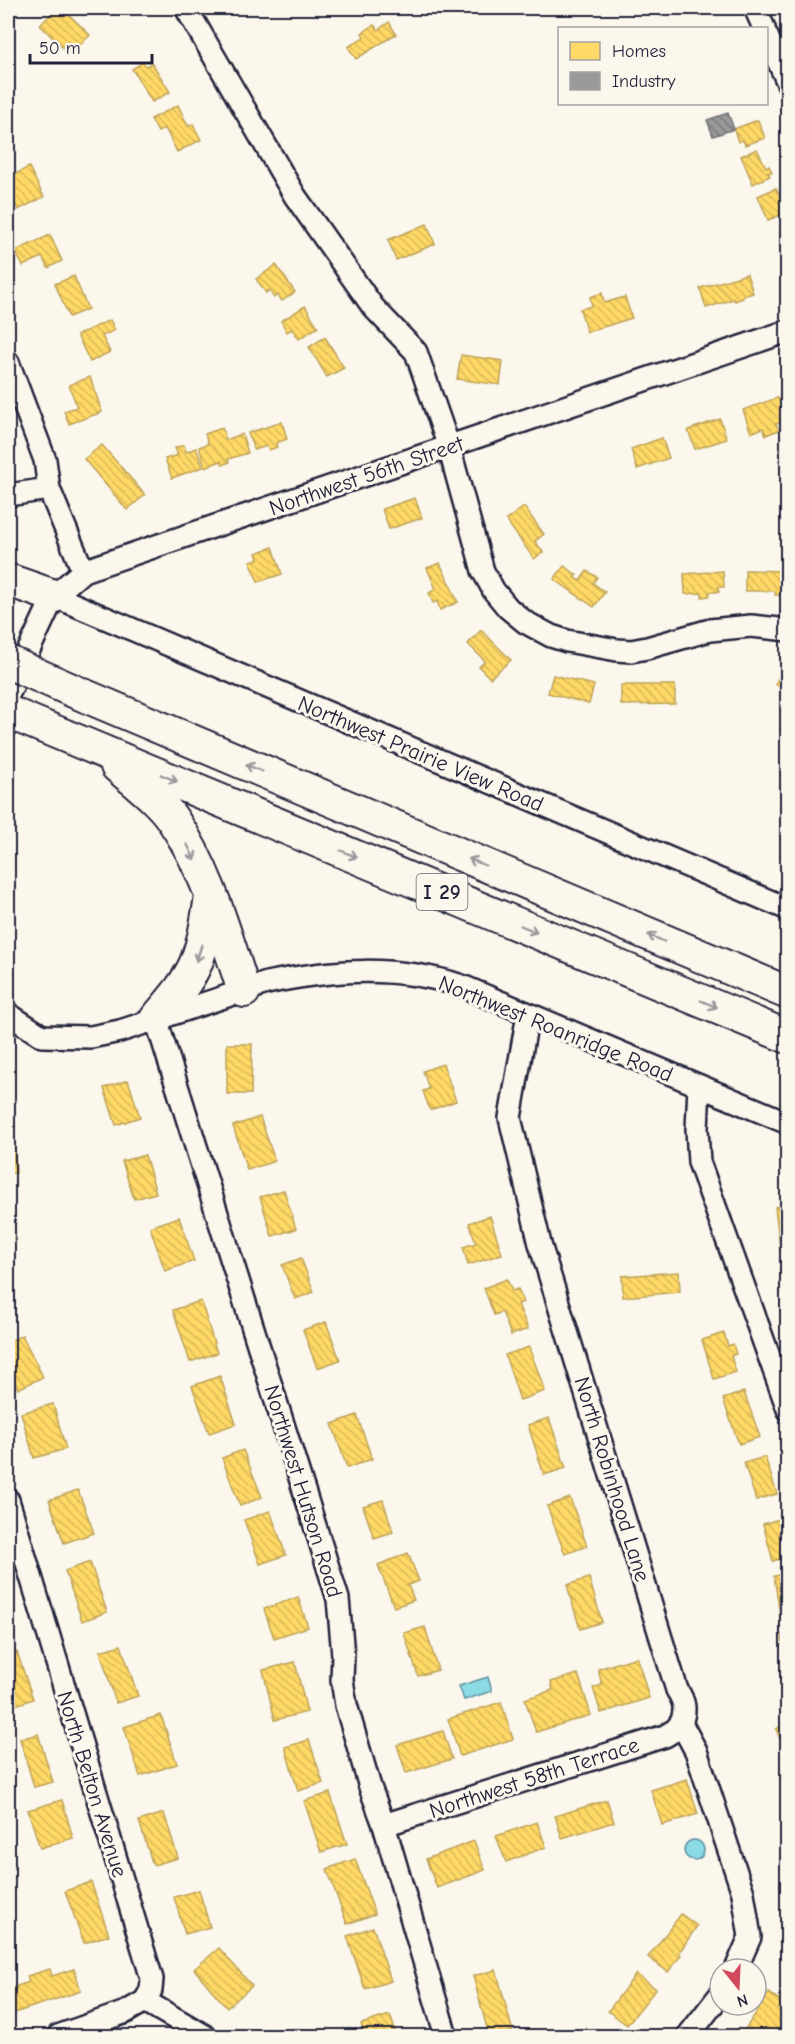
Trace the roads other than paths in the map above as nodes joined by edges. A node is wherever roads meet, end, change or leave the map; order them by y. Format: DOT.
graph roads {
  1 [pos="186,8"];
  2 [pos="755,8"];
  3 [pos="764,27"];
  4 [pos="768,38"];
  5 [pos="788,83"];
  6 [pos="788,331"];
  7 [pos="8,362"];
  8 [pos="449,447"];
  9 [pos="49,489"];
  10 [pos="8,495"];
  11 [pos="83,571"];
  12 [pos="8,580"];
  13 [pos="54,596"];
  14 [pos="788,630"];
  15 [pos="8,662"];
  16 [pos="8,695"];
  17 [pos="8,712"];
  18 [pos="96,748"];
  19 [pos="212,896"];
  20 [pos="788,909"];
  21 [pos="244,991"];
  22 [pos="788,993"];
  23 [pos="8,1014"];
  24 [pos="528,1014"];
  25 [pos="156,1019"];
  26 [pos="788,1037"];
  27 [pos="699,1086"];
  28 [pos="788,1123"];
  29 [pos="788,1409"];
  30 [pos="8,1500"];
  31 [pos="681,1723"];
  32 [pos="384,1825"];
  33 [pos="741,1957"];
  34 [pos="145,2001"];
  35 [pos="708,2011"];
  36 [pos="58,2037"];
  37 [pos="205,2037"];
  38 [pos="446,2037"];
  39 [pos="688,2037"];
  1 -- 8 [label="street"];
  2 -- 3 [label="street"];
  4 -- 5 [label="street"];
  6 -- 8 [label="street, Northwest 56th Street"];
  7 -- 9 [label="street"];
  8 -- 11 [label="street, Northwest 56th Street"];
  8 -- 14 [label="street"];
  9 -- 10 [label="street"];
  9 -- 11 [label="street"];
  11 -- 13 [label="street, Northwest 56th Street"];
  12 -- 13 [label="highway"];
  13 -- 16 [label="street, Northwest 56th Street"];
  13 -- 20 [label="street, Northwest Prairie View Road"];
  22 -- 15 [label="highway, I 29, one-way, bridge"];
  17 -- 18 [label="highway, I 29"];
  18 -- 19 [label="highway, one-way"];
  18 -- 26 [label="highway, I 29, one-way"];
  19 -- 21 [label="highway"];
  19 -- 25 [label="highway, one-way"];
  21 -- 24 [label="street, Northwest Roanridge Road"];
  21 -- 25 [label="street, Northwest Roanridge Road"];
  23 -- 25 [label="street, Northwest Roanridge Road"];
  24 -- 27 [label="street, Northwest Roanridge Road"];
  24 -- 31 [label="street, North Robinhood Lane"];
  25 -- 32 [label="street, Northwest Hutson Road"];
  27 -- 28 [label="street, Northwest Roanridge Road"];
  27 -- 29 [label="street"];
  30 -- 34 [label="street, North Belton Avenue"];
  31 -- 32 [label="street, Northwest 58th Terrace"];
  31 -- 33 [label="street, North Robinhood Lane"];
  32 -- 38 [label="street, Northwest Hutson Road"];
  34 -- 36 [label="street"];
  34 -- 37 [label="street"];
  35 -- 39 [label="street"];
}
